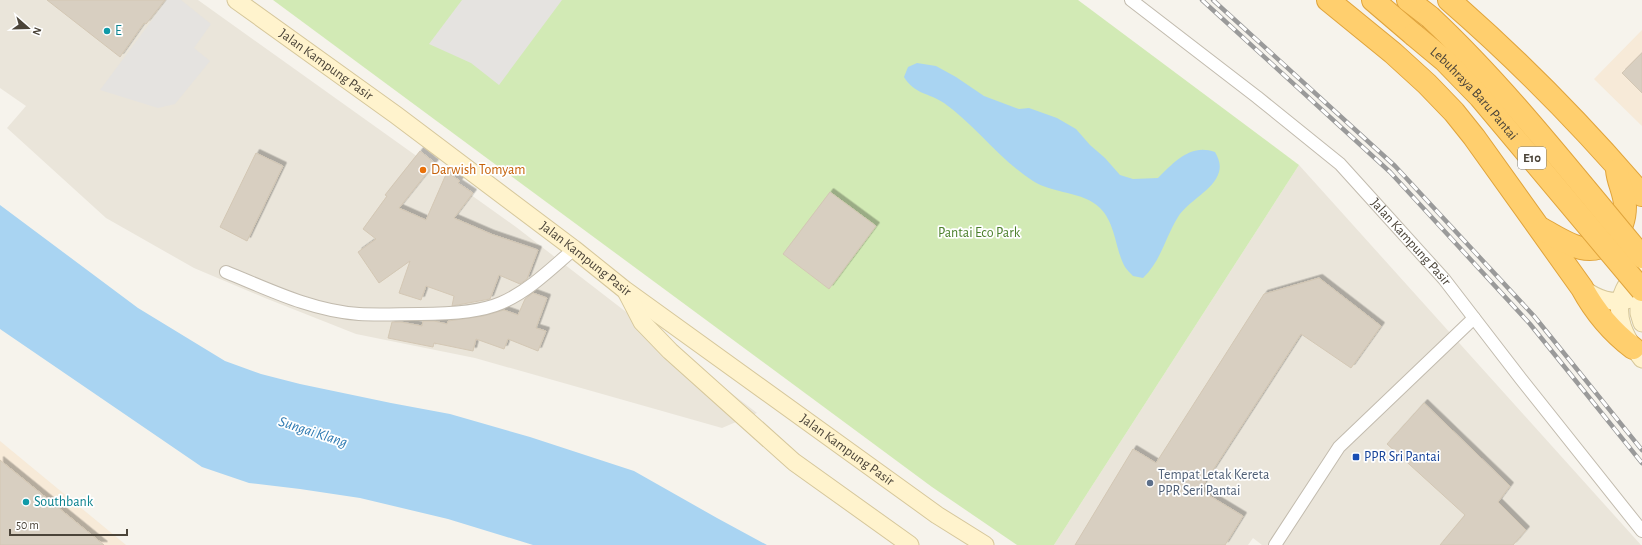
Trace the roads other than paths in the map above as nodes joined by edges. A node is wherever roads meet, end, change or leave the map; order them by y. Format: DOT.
graph roads {
  1 [pos="236,0"];
  2 [pos="1132,0"];
  3 [pos="1328,0"];
  4 [pos="1373,0"];
  5 [pos="1408,0"];
  6 [pos="1449,0"];
  7 [pos="1616,165"];
  8 [pos="1642,171"];
  9 [pos="1642,195"];
  10 [pos="1537,227"];
  11 [pos="574,249"];
  12 [pos="1642,257"];
  13 [pos="1642,265"];
  14 [pos="226,272"];
  15 [pos="1582,288"];
  16 [pos="625,290"];
  17 [pos="1641,293"];
  18 [pos="1621,302"];
  19 [pos="1474,318"];
  20 [pos="1642,322"];
  21 [pos="1638,354"];
  22 [pos="938,516"];
  23 [pos="1642,531"];
  24 [pos="910,545"];
  25 [pos="967,545"];
  26 [pos="984,545"];
  27 [pos="1275,545"];
  1 -- 11 [label="street, Jalan Kampung Pasir"];
  2 -- 19 [label="street, Jalan Kampung Pasir"];
  3 -- 10 [label="highway"];
  4 -- 17 [label="highway, Lebuhraya Baru Pantai / E10, bridge"];
  5 -- 12 [label="highway, Lebuhraya Baru Pantai / E10, bridge"];
  6 -- 7 [label="highway"];
  7 -- 8 [label="highway"];
  7 -- 9 [label="highway"];
  7 -- 10 [label="highway"];
  10 -- 15 [label="highway"];
  11 -- 14 [label="street"];
  11 -- 16 [label="street, Jalan Kampung Pasir"];
  13 -- 18 [label="street"];
  15 -- 18 [label="street"];
  15 -- 21 [label="highway"];
  16 -- 22 [label="street, Jalan Kampung Pasir"];
  16 -- 24 [label="street"];
  17 -- 18 [label="street"];
  17 -- 20 [label="street"];
  18 -- 21 [label="street"];
  19 -- 23 [label="street, Jalan Kampung Pasir"];
  19 -- 27 [label="street"];
  22 -- 25 [label="street"];
  22 -- 26 [label="street"];
}
